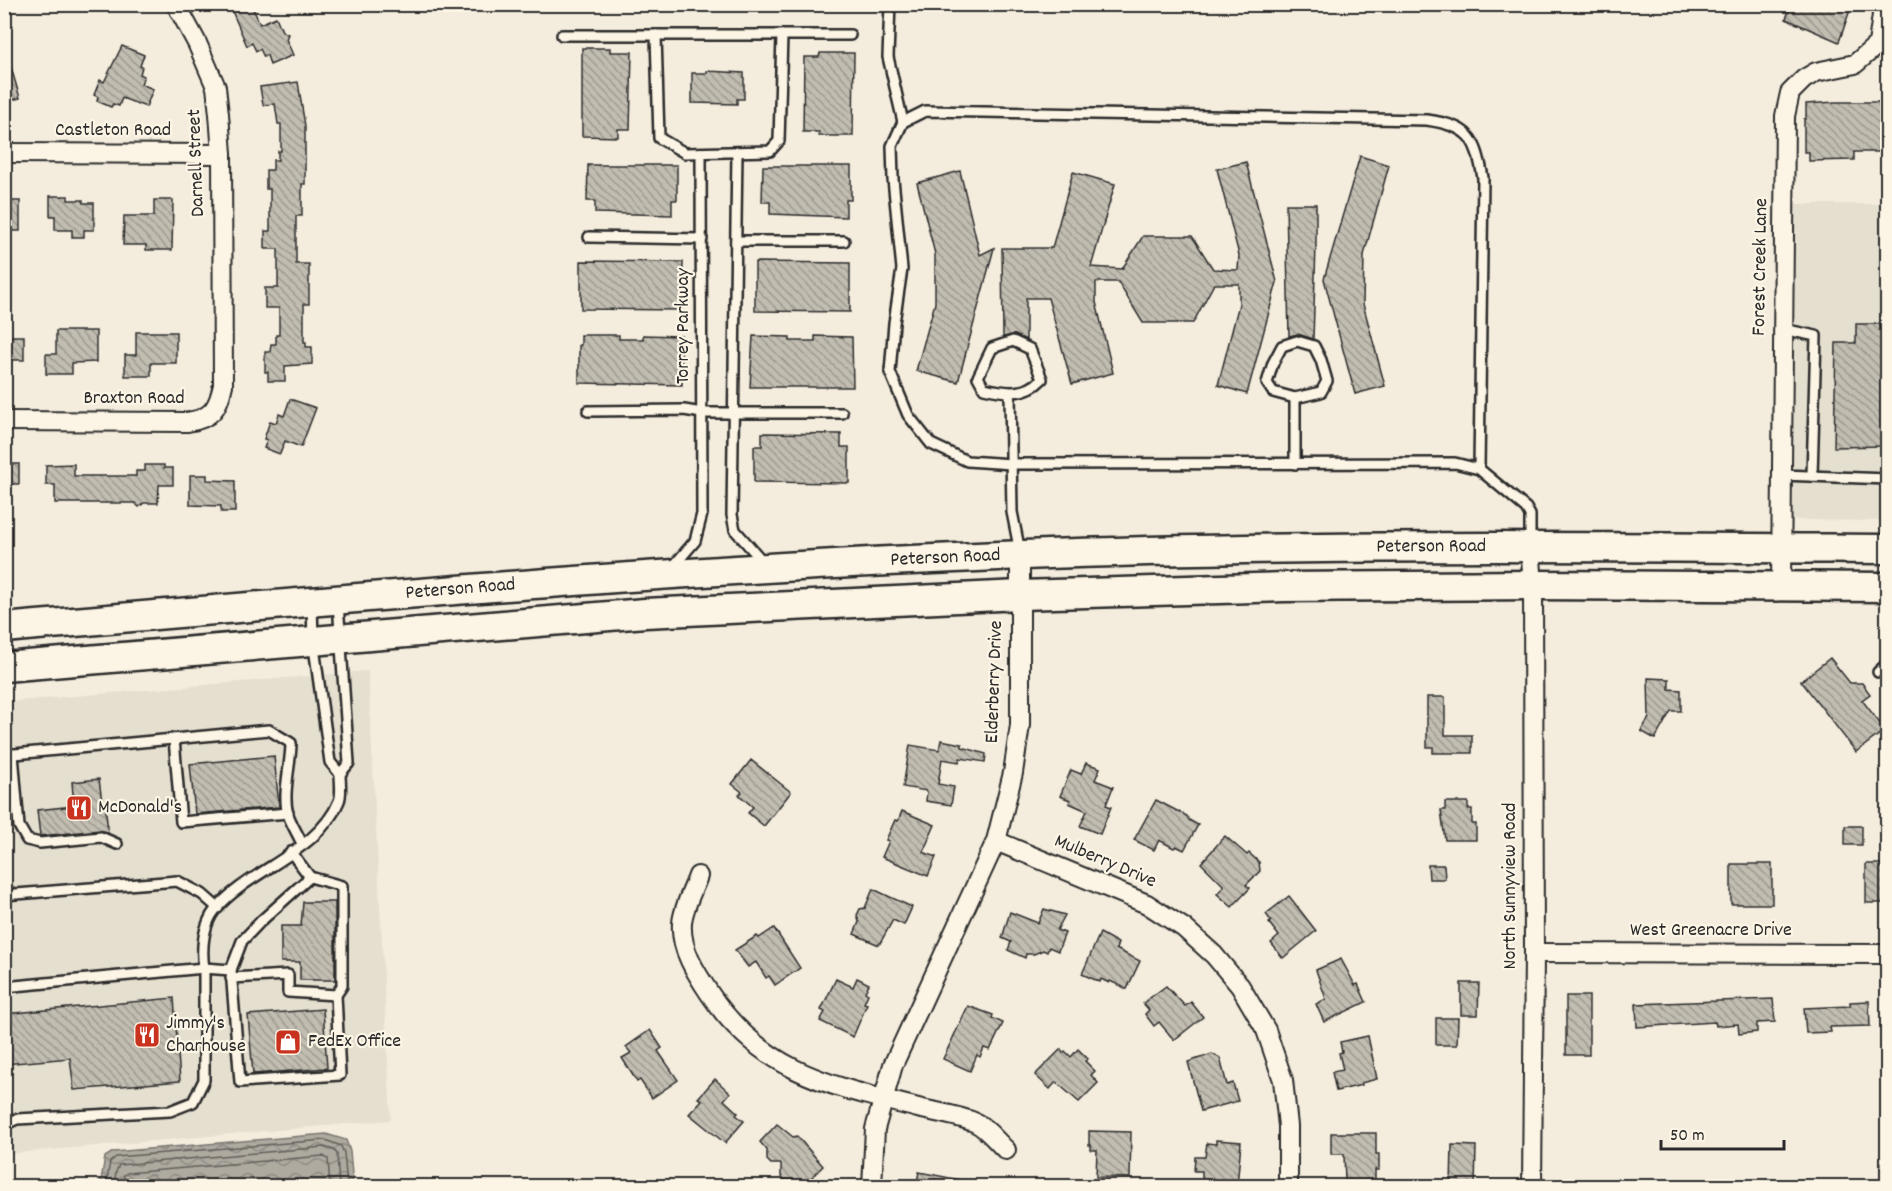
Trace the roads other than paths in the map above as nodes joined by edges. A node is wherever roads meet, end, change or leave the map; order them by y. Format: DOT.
graph roads {
  1 [pos="176,4"];
  2 [pos="890,4"];
  3 [pos="1881,4"];
  4 [pos="562,35"];
  5 [pos="656,35"];
  6 [pos="782,35"];
  7 [pos="850,35"];
  8 [pos="1884,37"];
  9 [pos="903,122"];
  10 [pos="737,152"];
  11 [pos="4,153"];
  12 [pos="701,153"];
  13 [pos="222,154"];
  14 [pos="589,237"];
  15 [pos="702,239"];
  16 [pos="736,241"];
  17 [pos="844,241"];
  18 [pos="1783,328"];
  19 [pos="223,329"];
  20 [pos="1010,393"];
  21 [pos="1294,398"];
  22 [pos="588,411"];
  23 [pos="733,412"];
  24 [pos="702,413"];
  25 [pos="842,413"];
  26 [pos="4,421"];
  27 [pos="1012,464"];
  28 [pos="1295,464"];
  29 [pos="1479,469"];
  30 [pos="1782,475"];
  31 [pos="1812,476"];
  32 [pos="1887,479"];
  33 [pos="1530,546"];
  34 [pos="1781,548"];
  35 [pos="1887,549"];
  36 [pos="1020,555"];
  37 [pos="768,567"];
  38 [pos="666,574"];
  39 [pos="1533,585"];
  40 [pos="1781,586"];
  41 [pos="1887,586"];
  42 [pos="1020,595"];
  43 [pos="325,601"];
  44 [pos="4,628"];
  45 [pos="342,638"];
  46 [pos="313,640"];
  47 [pos="1887,663"];
  48 [pos="8,668"];
  49 [pos="1878,672"];
  50 [pos="174,739"];
  51 [pos="9,754"];
  52 [pos="340,774"];
  53 [pos="288,813"];
  54 [pos="996,841"];
  55 [pos="117,844"];
  56 [pos="302,844"];
  57 [pos="291,852"];
  58 [pos="698,876"];
  59 [pos="310,877"];
  60 [pos="4,895"];
  61 [pos="218,908"];
  62 [pos="1534,953"];
  63 [pos="1887,954"];
  64 [pos="204,968"];
  65 [pos="231,974"];
  66 [pos="4,987"];
  67 [pos="336,995"];
  68 [pos="884,1099"];
  69 [pos="4,1125"];
  70 [pos="1006,1150"];
  71 [pos="872,1186"];
  72 [pos="1288,1186"];
  73 [pos="1532,1186"];
  1 -- 13 [label="street, Darnell Street"];
  2 -- 9 [label="lane"];
  3 -- 8 [label="street, Forest Creek Lane"];
  4 -- 5 [label="lane"];
  5 -- 6 [label="lane"];
  5 -- 12 [label="lane"];
  6 -- 7 [label="lane"];
  6 -- 10 [label="lane"];
  8 -- 18 [label="street, Forest Creek Lane"];
  9 -- 27 [label="lane"];
  9 -- 29 [label="lane"];
  10 -- 12 [label="lane"];
  10 -- 16 [label="lane"];
  11 -- 13 [label="street, Castleton Road"];
  12 -- 15 [label="lane, Torrey Parkway"];
  13 -- 19 [label="street, Darnell Street"];
  14 -- 15 [label="lane, Torrey Parkway"];
  15 -- 24 [label="lane, Torrey Parkway"];
  16 -- 17 [label="lane"];
  16 -- 23 [label="lane"];
  18 -- 30 [label="street, Forest Creek Lane"];
  18 -- 31 [label="lane"];
  19 -- 26 [label="street, Braxton Road"];
  20 -- 20 [label="lane"];
  20 -- 27 [label="lane"];
  21 -- 21 [label="lane"];
  21 -- 28 [label="lane"];
  22 -- 24 [label="lane"];
  23 -- 24 [label="lane"];
  23 -- 25 [label="lane"];
  23 -- 37 [label="lane"];
  24 -- 38 [label="lane, Torrey Parkway"];
  27 -- 28 [label="lane"];
  27 -- 36 [label="lane"];
  28 -- 29 [label="lane"];
  29 -- 33 [label="lane"];
  30 -- 31 [label="lane"];
  30 -- 34 [label="street, Forest Creek Lane"];
  31 -- 32 [label="lane"];
  33 -- 34 [label="main road, Peterson Road"];
  33 -- 36 [label="main road, Peterson Road"];
  33 -- 39 [label="street, North Sunnyview Road"];
  34 -- 35 [label="main road, Peterson Road"];
  34 -- 40 [label="street, Forest Creek Lane"];
  36 -- 37 [label="main road, Peterson Road"];
  36 -- 42 [label="street, Elderberry Drive"];
  37 -- 38 [label="main road, Peterson Road"];
  38 -- 43 [label="main road, Peterson Road"];
  39 -- 40 [label="main road, Peterson Road"];
  39 -- 42 [label="main road, Peterson Road"];
  39 -- 62 [label="street, North Sunnyview Road"];
  40 -- 41 [label="main road, Peterson Road"];
  42 -- 45 [label="main road, Peterson Road"];
  42 -- 54 [label="street, Elderberry Drive"];
  43 -- 44 [label="main road, Peterson Road"];
  43 -- 45 [label="lane"];
  43 -- 46 [label="lane"];
  45 -- 46 [label="main road, Peterson Road"];
  45 -- 52 [label="lane"];
  46 -- 48 [label="main road, Peterson Road"];
  46 -- 52 [label="lane"];
  47 -- 49 [label="lane"];
  50 -- 51 [label="lane"];
  50 -- 53 [label="lane"];
  50 -- 53 [label="lane"];
  51 -- 55 [label="lane"];
  52 -- 56 [label="lane"];
  53 -- 56 [label="lane"];
  54 -- 68 [label="street"];
  54 -- 72 [label="street, Mulberry Drive"];
  56 -- 57 [label="lane"];
  57 -- 59 [label="lane"];
  57 -- 61 [label="lane"];
  58 -- 68 [label="street"];
  59 -- 65 [label="lane"];
  59 -- 67 [label="lane"];
  60 -- 61 [label="lane"];
  61 -- 64 [label="lane"];
  62 -- 63 [label="street, West Greenacre Drive"];
  62 -- 73 [label="street, North Sunnyview Road"];
  64 -- 65 [label="lane"];
  64 -- 66 [label="lane"];
  64 -- 69 [label="lane"];
  65 -- 67 [label="lane"];
  65 -- 67 [label="lane"];
  68 -- 70 [label="street"];
  68 -- 71 [label="street"];
}
